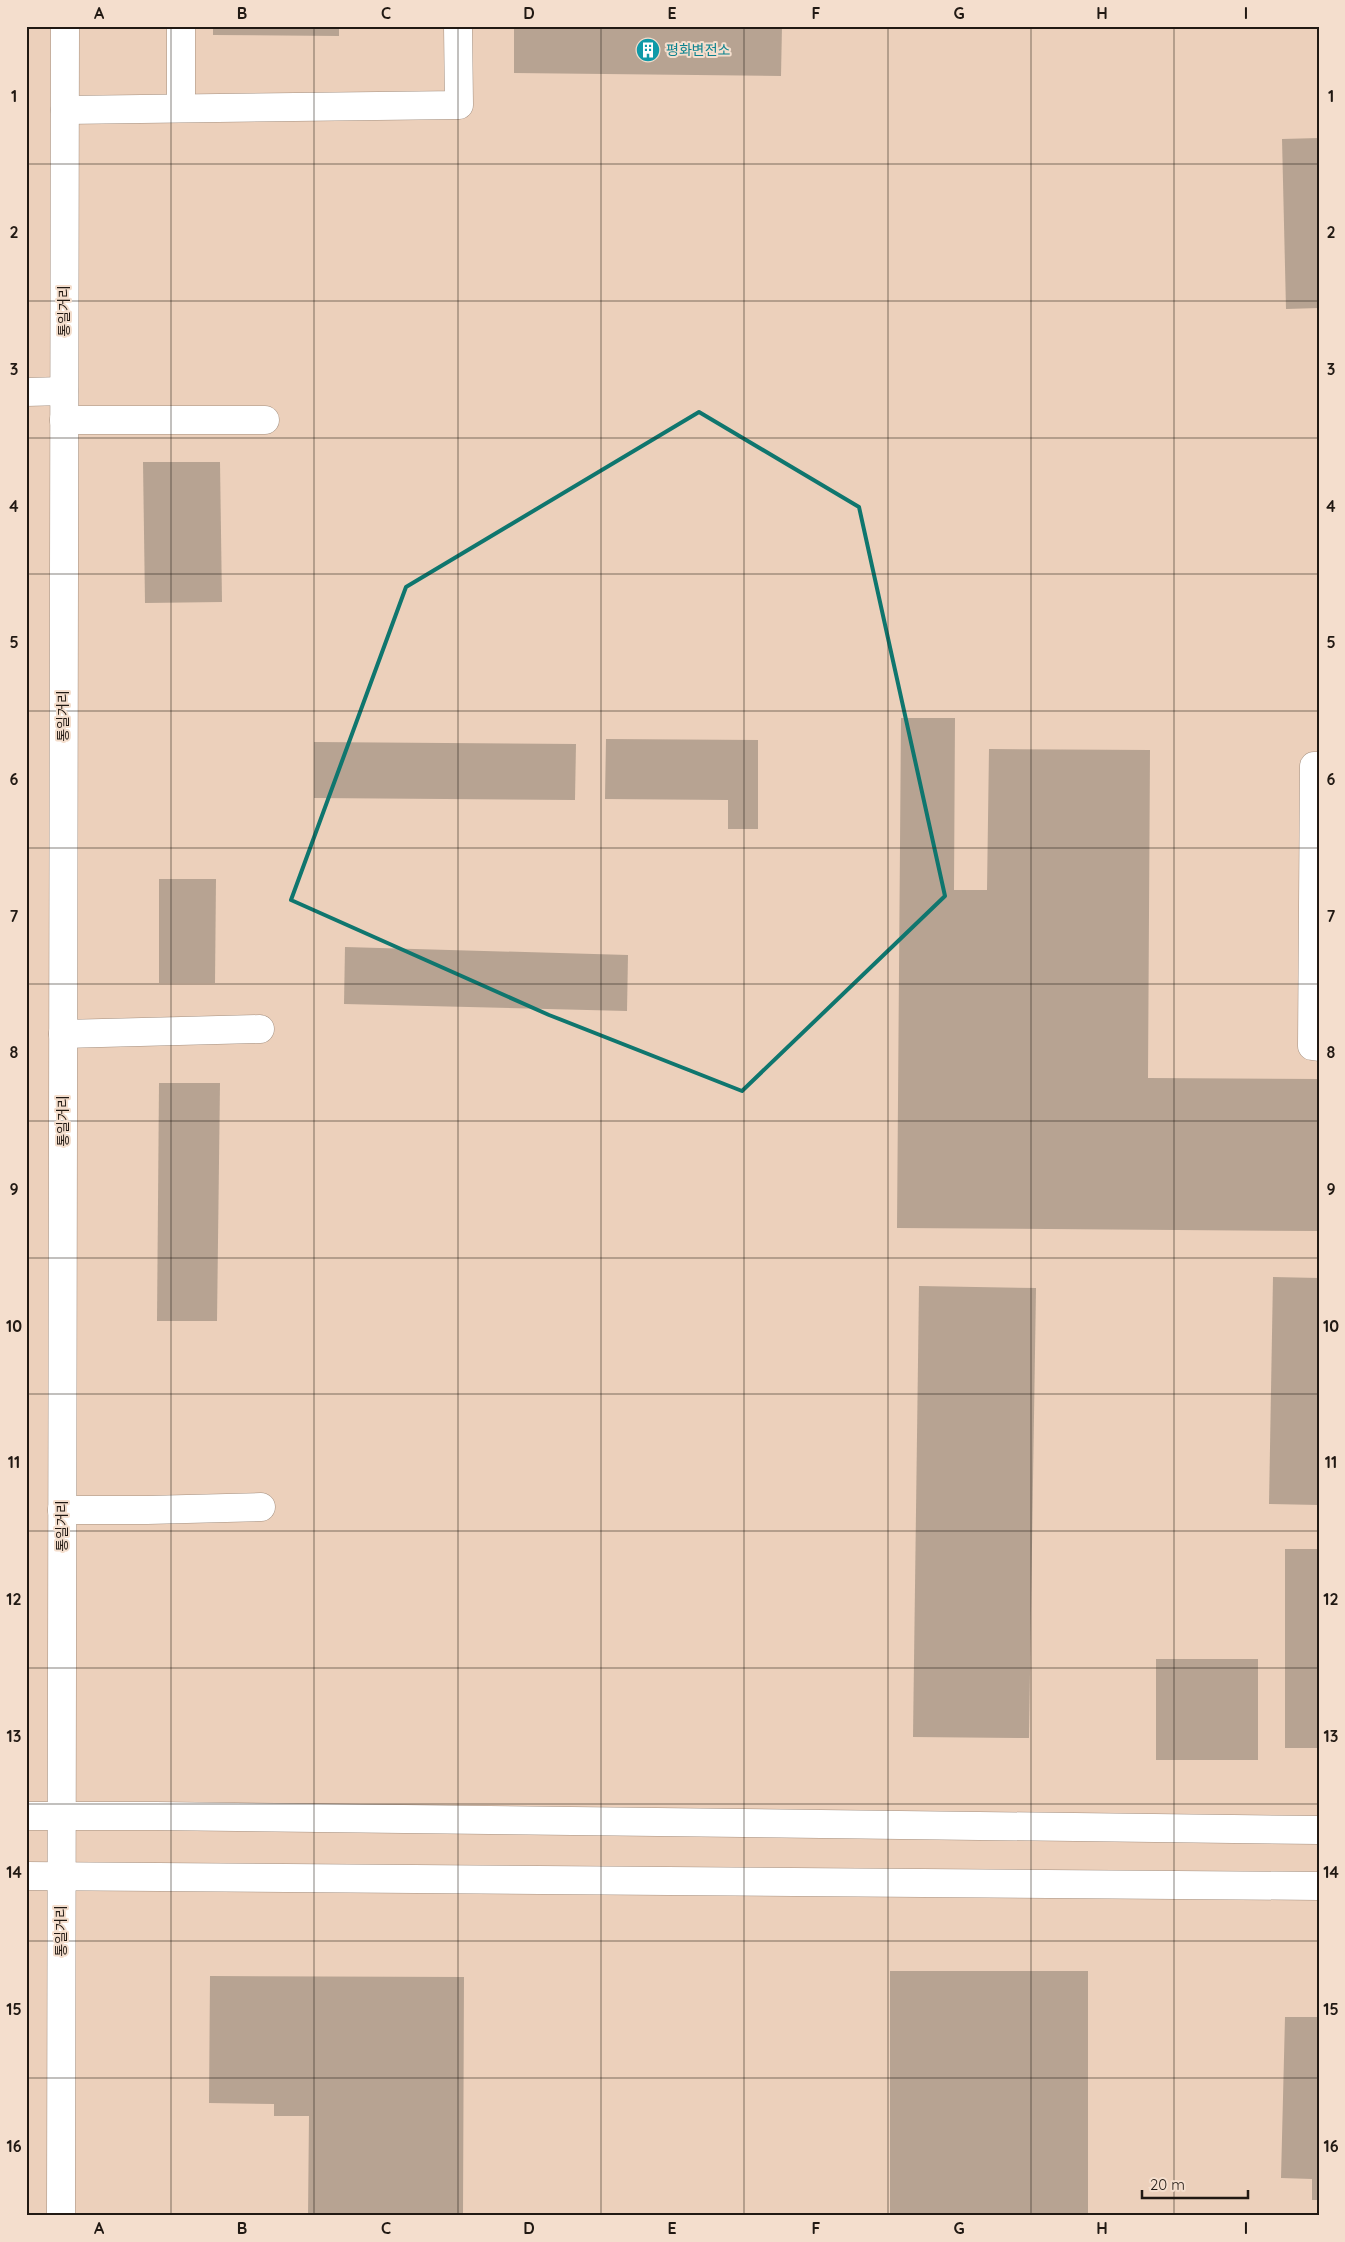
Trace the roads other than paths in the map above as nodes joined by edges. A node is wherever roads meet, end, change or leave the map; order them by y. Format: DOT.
graph roads {
  1 [pos="65,26"];
  2 [pos="181,26"];
  3 [pos="458,26"];
  4 [pos="181,108"];
  5 [pos="65,110"];
  6 [pos="64,391"];
  7 [pos="26,392"];
  8 [pos="64,420"];
  9 [pos="265,420"];
  10 [pos="1319,766"];
  11 [pos="260,1029"];
  12 [pos="63,1034"];
  13 [pos="1319,1046"];
  14 [pos="261,1507"];
  15 [pos="62,1510"];
  16 [pos="62,1815"];
  17 [pos="26,1816"];
  18 [pos="1319,1830"];
  19 [pos="62,1875"];
  20 [pos="26,1876"];
  21 [pos="1319,1886"];
  22 [pos="61,2216"];
  1 -- 5 [label="street, 통일거리"];
  2 -- 4 [label="street"];
  3 -- 4 [label="street"];
  4 -- 5 [label="street"];
  5 -- 6 [label="street, 통일거리"];
  6 -- 7 [label="street"];
  6 -- 8 [label="street, 통일거리"];
  8 -- 9 [label="street"];
  8 -- 12 [label="street, 통일거리"];
  10 -- 13 [label="street"];
  11 -- 12 [label="street"];
  12 -- 15 [label="street, 통일거리"];
  14 -- 15 [label="street"];
  15 -- 16 [label="street, 통일거리"];
  16 -- 17 [label="street"];
  16 -- 18 [label="street"];
  16 -- 19 [label="street, 통일거리"];
  19 -- 20 [label="street"];
  19 -- 21 [label="street"];
  19 -- 22 [label="street, 통일거리"];
}
